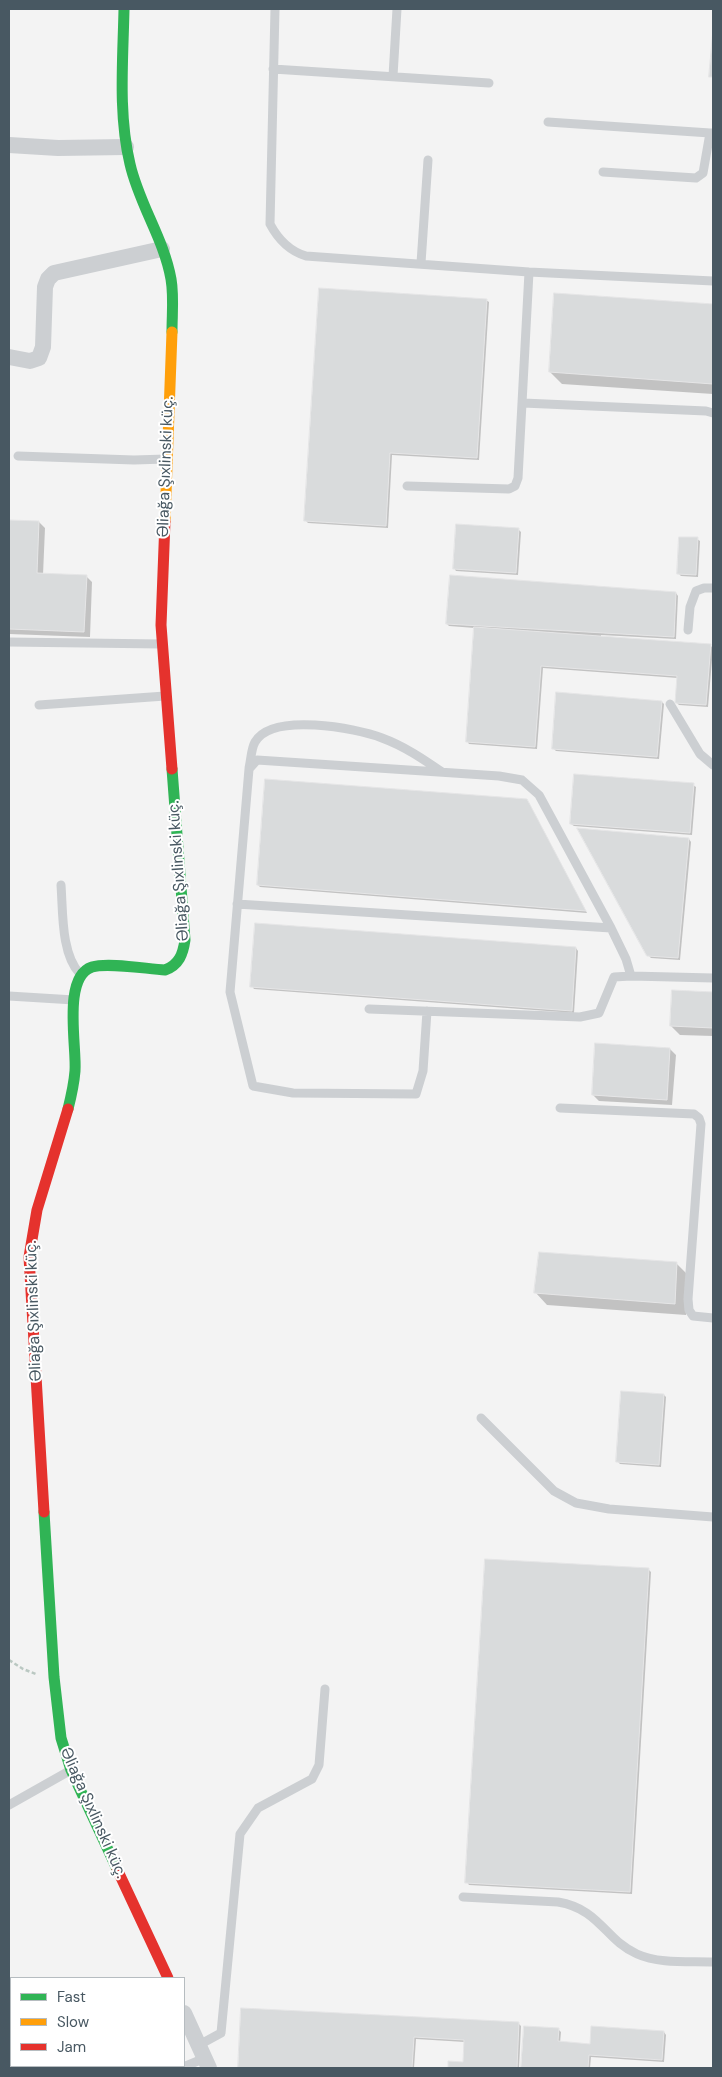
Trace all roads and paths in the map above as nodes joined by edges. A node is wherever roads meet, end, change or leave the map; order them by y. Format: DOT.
graph roads {
  1 [pos="124,9"];
  2 [pos="275,9"];
  3 [pos="398,9"];
  4 [pos="273,69"];
  5 [pos="393,76"];
  6 [pos="489,82"];
  7 [pos="548,122"];
  8 [pos="712,133"];
  9 [pos="9,145"];
  10 [pos="126,147"];
  11 [pos="428,160"];
  12 [pos="602,172"];
  13 [pos="162,249"];
  14 [pos="421,263"];
  15 [pos="530,272"];
  16 [pos="713,281"];
  17 [pos="9,357"];
  18 [pos="523,403"];
  19 [pos="713,413"];
  20 [pos="18,456"];
  21 [pos="166,460"];
  22 [pos="406,486"];
  23 [pos="713,588"];
  24 [pos="688,630"];
  25 [pos="9,642"];
  26 [pos="161,644"];
  27 [pos="166,696"];
  28 [pos="39,704"];
  29 [pos="670,704"];
  30 [pos="713,765"];
  31 [pos="249,769"];
  32 [pos="442,772"];
  33 [pos="61,885"];
  34 [pos="238,904"];
  35 [pos="611,928"];
  36 [pos="80,974"];
  37 [pos="631,976"];
  38 [pos="713,978"];
  39 [pos="9,996"];
  40 [pos="74,1000"];
  41 [pos="369,1009"];
  42 [pos="427,1011"];
  43 [pos="560,1108"];
  44 [pos="713,1318"];
  45 [pos="482,1418"];
  46 [pos="713,1517"];
  47 [pos="9,1660"];
  48 [pos="54,1677"];
  49 [pos="325,1689"];
  50 [pos="71,1770"];
  51 [pos="9,1805"];
  52 [pos="463,1898"];
  53 [pos="713,1962"];
  54 [pos="168,1977"];
  55 [pos="185,2015"];
  56 [pos="204,2057"];
  57 [pos="185,2066"];
  1 -- 10 [label="street, Əliağa Şıxlinski küç."];
  2 -- 4 [label="lane"];
  3 -- 5 [label="lane"];
  4 -- 5 [label="lane"];
  4 -- 14 [label="lane"];
  5 -- 6 [label="lane"];
  7 -- 8 [label="lane"];
  8 -- 12 [label="lane"];
  9 -- 10 [label="street"];
  10 -- 13 [label="street, Əliağa Şıxlinski küç."];
  11 -- 14 [label="lane"];
  13 -- 17 [label="street"];
  13 -- 21 [label="street, Əliağa Şıxlinski küç."];
  14 -- 15 [label="lane"];
  15 -- 16 [label="lane"];
  15 -- 18 [label="lane"];
  18 -- 19 [label="lane"];
  18 -- 22 [label="lane"];
  20 -- 21 [label="lane"];
  21 -- 26 [label="street, Əliağa Şıxlinski küç."];
  23 -- 24 [label="lane"];
  25 -- 26 [label="lane"];
  26 -- 27 [label="street, Əliağa Şıxlinski küç."];
  27 -- 28 [label="lane"];
  27 -- 36 [label="street, Əliağa Şıxlinski küç."];
  29 -- 30 [label="lane"];
  31 -- 32 [label="lane"];
  31 -- 32 [label="lane"];
  31 -- 34 [label="lane"];
  32 -- 35 [label="lane"];
  33 -- 36 [label="lane"];
  34 -- 35 [label="lane"];
  34 -- 42 [label="lane"];
  35 -- 37 [label="lane"];
  36 -- 40 [label="street, Əliağa Şıxlinski küç."];
  37 -- 38 [label="lane"];
  37 -- 42 [label="lane"];
  39 -- 40 [label="lane"];
  40 -- 48 [label="street, Əliağa Şıxlinski küç."];
  41 -- 42 [label="lane"];
  43 -- 44 [label="lane"];
  45 -- 46 [label="lane"];
  47 -- 48 [label="path"];
  48 -- 50 [label="street, Əliağa Şıxlinski küç."];
  49 -- 56 [label="lane"];
  50 -- 51 [label="lane"];
  50 -- 54 [label="street, Əliağa Şıxlinski küç."];
  52 -- 53 [label="lane"];
  55 -- 56 [label="street"];
  56 -- 57 [label="lane"];
}
